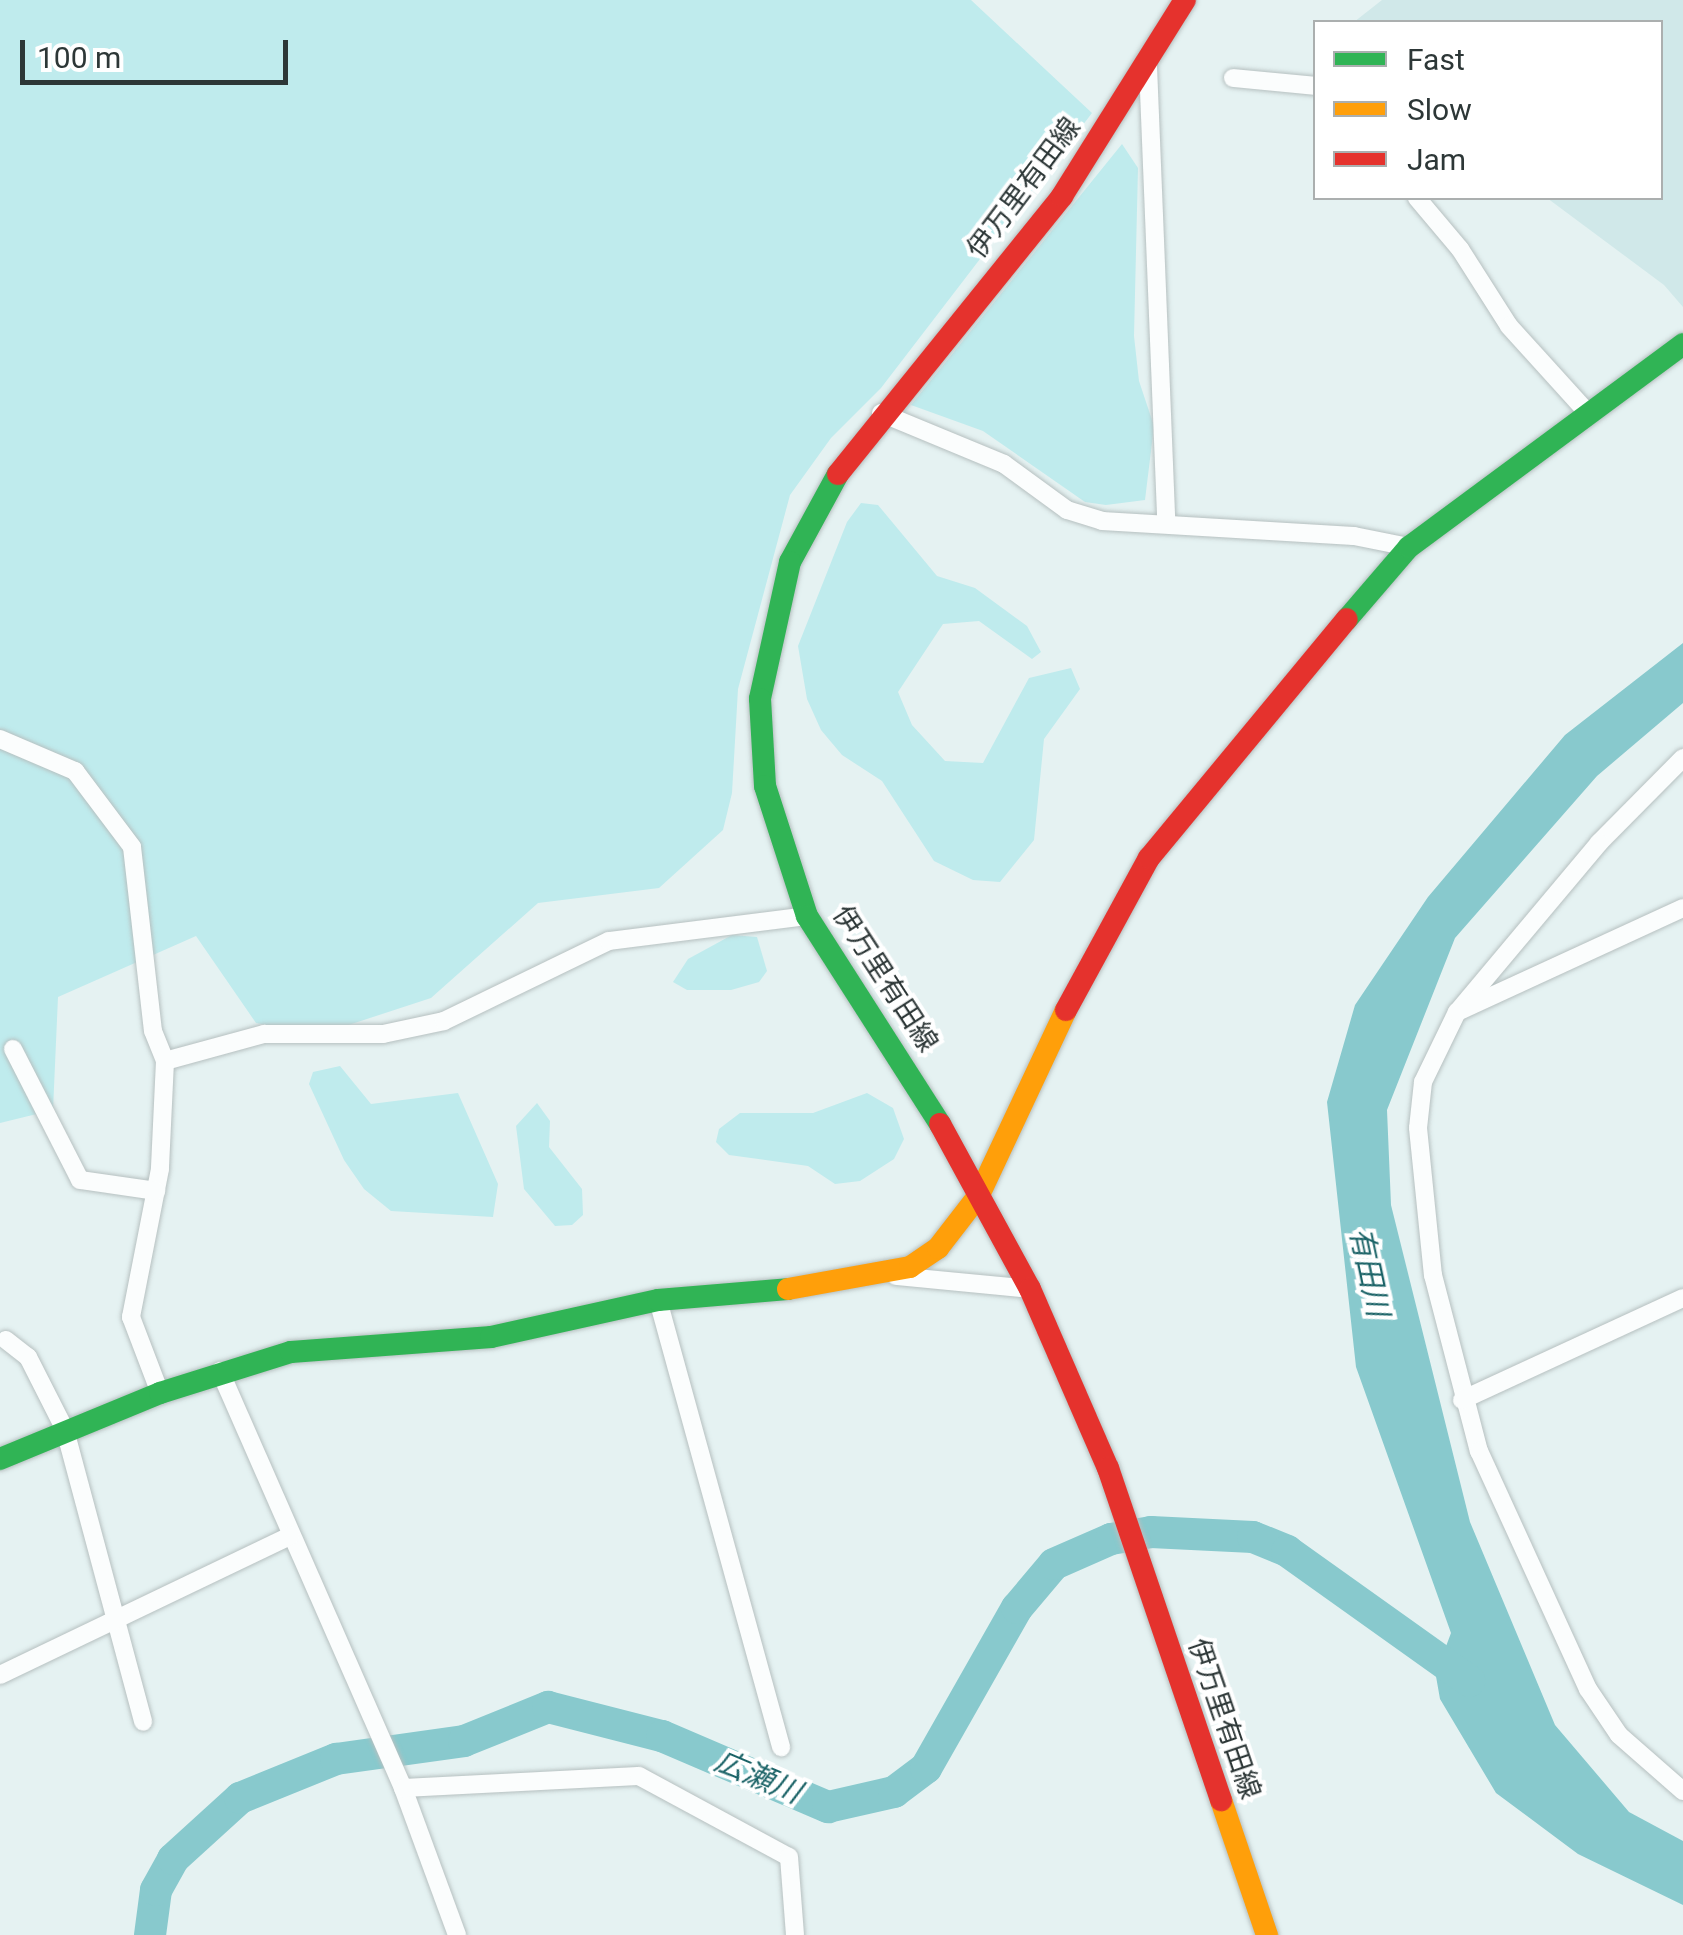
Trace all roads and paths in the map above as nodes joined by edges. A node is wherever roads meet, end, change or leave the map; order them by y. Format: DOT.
graph roads {
  1 [pos="1185,0"];
  2 [pos="1148,66"];
  3 [pos="1233,78"];
  4 [pos="1313,86"];
  5 [pos="1418,200"];
  6 [pos="1683,344"];
  7 [pos="881,413"];
  8 [pos="1588,413"];
  9 [pos="1166,521"];
  10 [pos="1409,547"];
  11 [pos="0,739"];
  12 [pos="1683,758"];
  13 [pos="1683,908"];
  14 [pos="807,916"];
  15 [pos="1457,1012"];
  16 [pos="13,1049"];
  17 [pos="164,1061"];
  18 [pos="156,1191"];
  19 [pos="979,1194"];
  20 [pos="876,1276"];
  21 [pos="1030,1288"];
  22 [pos="1683,1298"];
  23 [pos="658,1300"];
  24 [pos="6,1340"];
  25 [pos="220,1371"];
  26 [pos="160,1393"];
  27 [pos="1462,1400"];
  28 [pos="65,1430"];
  29 [pos="0,1459"];
  30 [pos="290,1536"];
  31 [pos="113,1621"];
  32 [pos="0,1675"];
  33 [pos="143,1722"];
  34 [pos="782,1748"];
  35 [pos="403,1788"];
  36 [pos="1683,1792"];
  37 [pos="457,1935"];
  38 [pos="795,1935"];
  39 [pos="1267,1935"];
  1 -- 2 [label="main road, 伊万里有田線"];
  2 -- 7 [label="main road, 伊万里有田線"];
  2 -- 9 [label="street"];
  3 -- 4 [label="street"];
  5 -- 8 [label="street"];
  6 -- 8 [label="main road"];
  7 -- 9 [label="street"];
  7 -- 14 [label="main road, 伊万里有田線"];
  8 -- 10 [label="main road"];
  9 -- 10 [label="street"];
  10 -- 19 [label="main road"];
  11 -- 17 [label="street"];
  12 -- 15 [label="street"];
  13 -- 15 [label="street"];
  14 -- 17 [label="street"];
  14 -- 19 [label="main road, 伊万里有田線"];
  15 -- 27 [label="street"];
  16 -- 18 [label="street"];
  17 -- 18 [label="street"];
  18 -- 26 [label="street"];
  19 -- 20 [label="main road"];
  19 -- 21 [label="main road, 伊万里有田線"];
  20 -- 21 [label="street"];
  20 -- 23 [label="main road"];
  21 -- 39 [label="main road, 伊万里有田線"];
  22 -- 27 [label="street"];
  23 -- 25 [label="main road"];
  23 -- 34 [label="street"];
  24 -- 28 [label="street"];
  25 -- 26 [label="main road"];
  25 -- 30 [label="street"];
  26 -- 28 [label="main road"];
  27 -- 36 [label="street"];
  28 -- 29 [label="main road"];
  28 -- 31 [label="street"];
  30 -- 31 [label="street"];
  30 -- 35 [label="street"];
  31 -- 32 [label="street"];
  31 -- 33 [label="street"];
  35 -- 37 [label="street"];
  35 -- 38 [label="street"];
}
